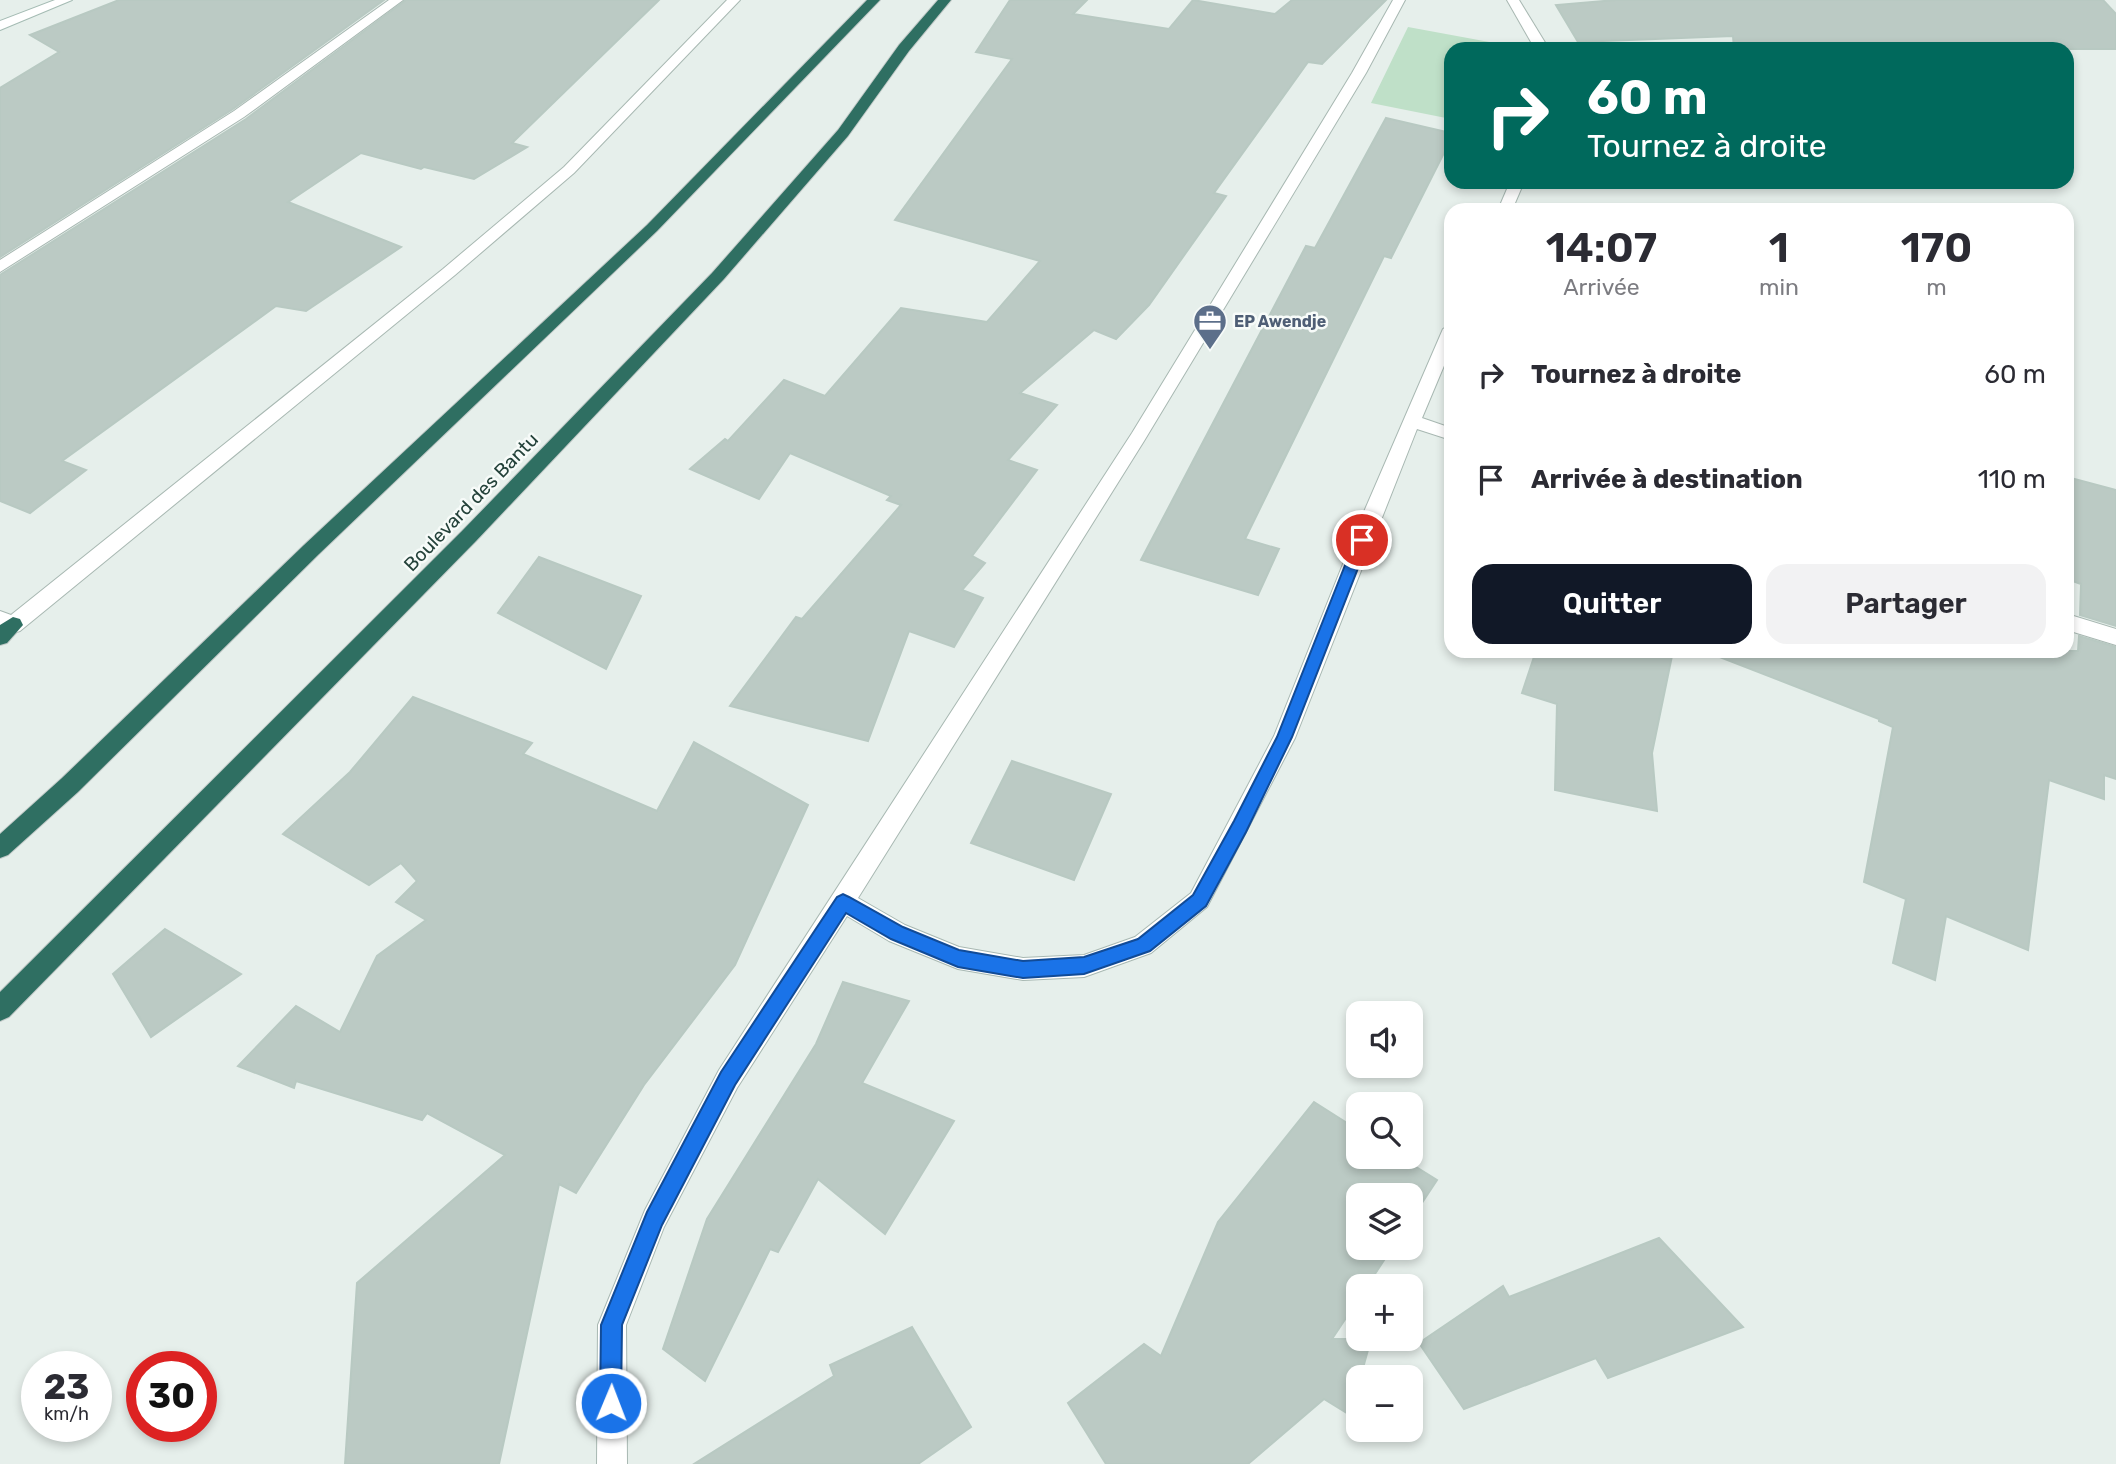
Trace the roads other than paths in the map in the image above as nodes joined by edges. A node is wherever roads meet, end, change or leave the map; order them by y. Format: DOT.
graph roads {
  1 [pos="65,0"];
  2 [pos="397,0"];
  3 [pos="734,0"];
  4 [pos="874,0"];
  5 [pos="945,0"];
  6 [pos="1399,0"];
  7 [pos="1513,0"];
  8 [pos="0,26"];
  9 [pos="1538,42"];
  10 [pos="0,267"];
  11 [pos="1444,346"];
  12 [pos="1410,421"];
  13 [pos="1444,432"];
  14 [pos="2074,624"];
  15 [pos="4,627"];
  16 [pos="2116,637"];
  17 [pos="0,848"];
  18 [pos="843,902"];
  19 [pos="0,1009"];
  20 [pos="612,1464"];
  1 -- 8 [label="street"];
  2 -- 10 [label="street"];
  3 -- 15 [label="street"];
  4 -- 17 [label="highway"];
  5 -- 19 [label="highway, Boulevard des Bantu"];
  6 -- 18 [label="street"];
  7 -- 9 [label="street"];
  11 -- 12 [label="street"];
  12 -- 13 [label="street"];
  12 -- 18 [label="street"];
  14 -- 16 [label="street"];
  18 -- 20 [label="street"];
}
